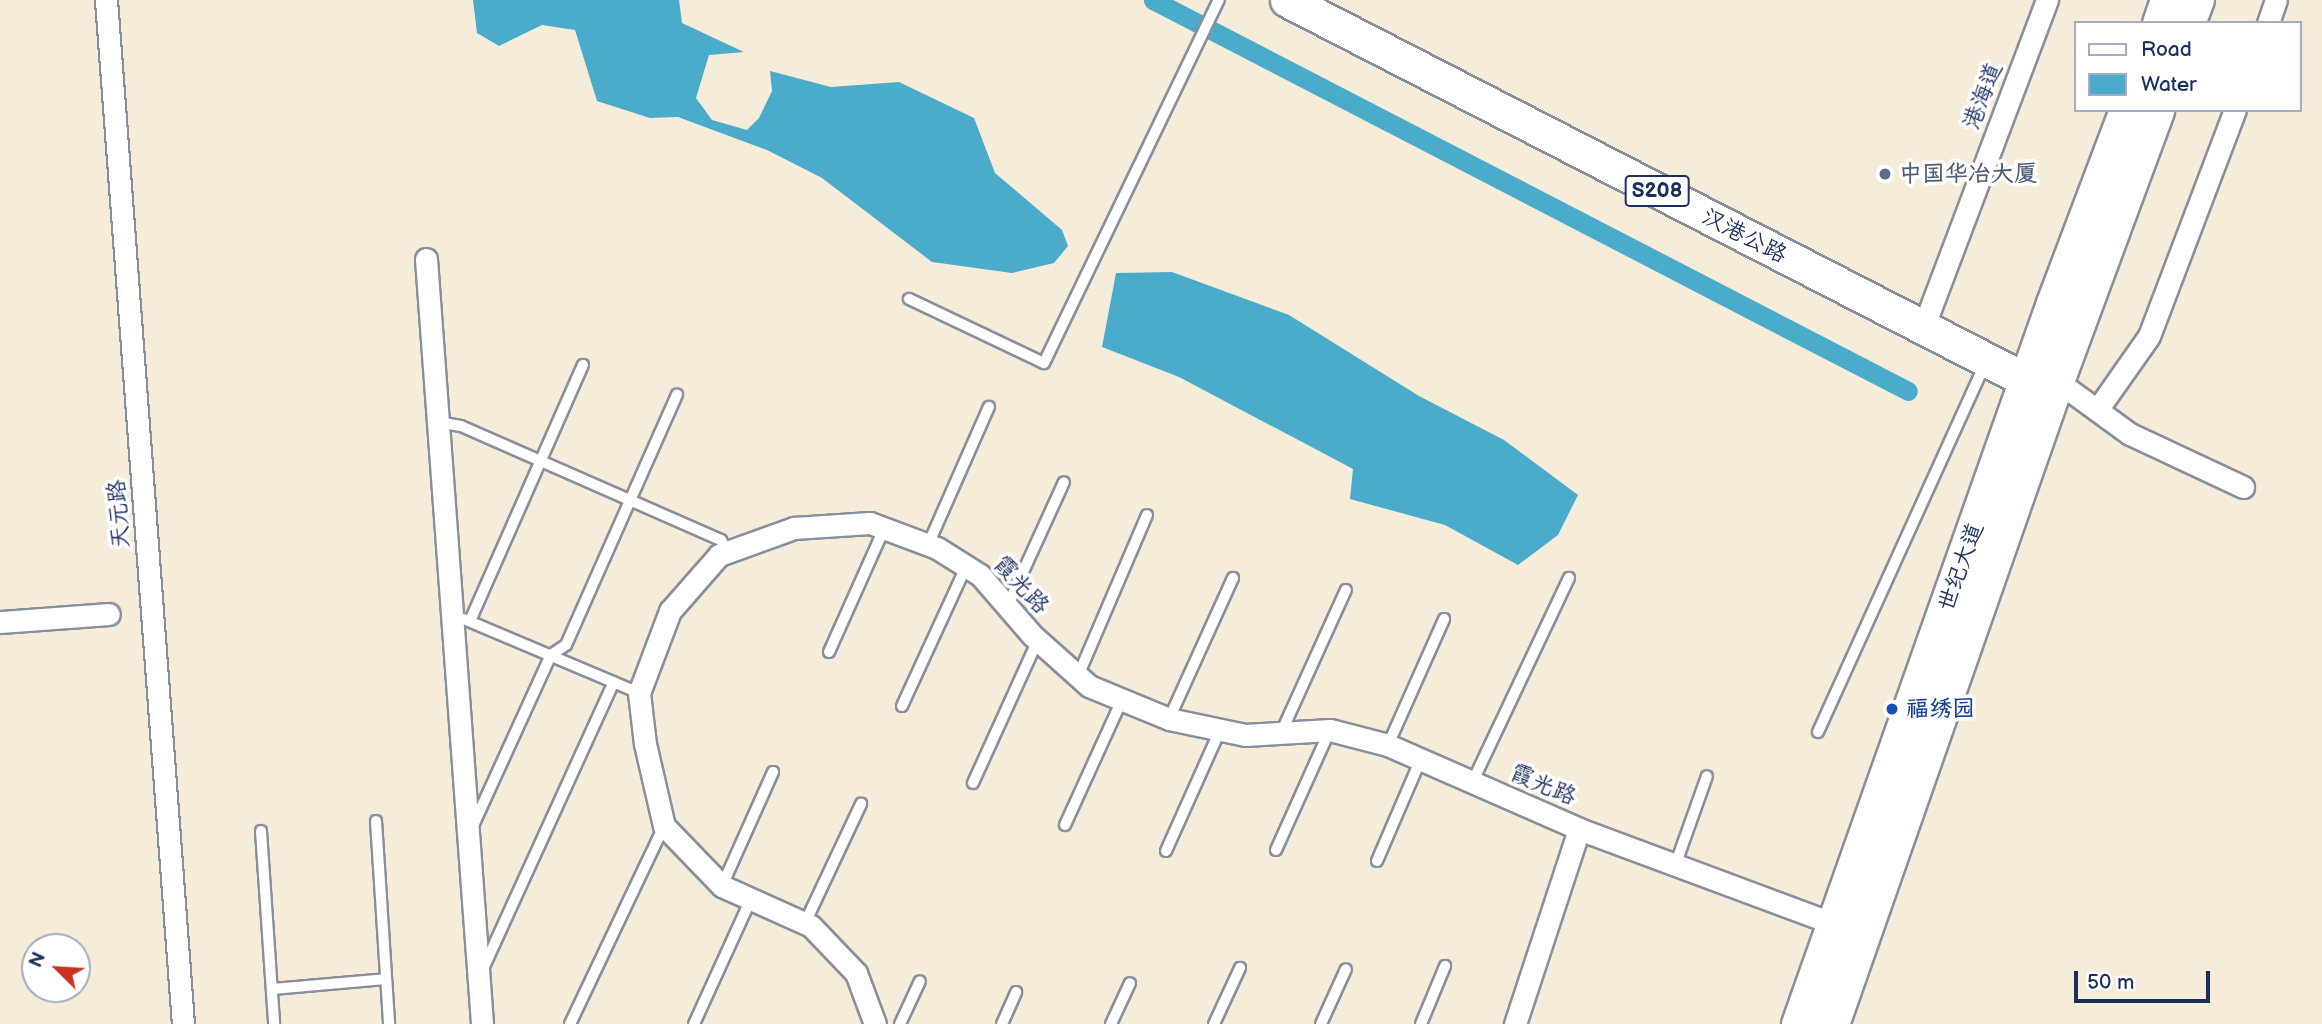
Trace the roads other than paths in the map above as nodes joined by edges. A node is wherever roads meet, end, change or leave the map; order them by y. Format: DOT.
graph roads {
  1 [pos="106,0"];
  2 [pos="1219,0"];
  3 [pos="1287,0"];
  4 [pos="1315,0"];
  5 [pos="2047,0"];
  6 [pos="2167,0"];
  7 [pos="2197,0"];
  8 [pos="2276,0"];
  9 [pos="2159,21"];
  10 [pos="2189,21"];
  11 [pos="2269,21"];
  12 [pos="2125,112"];
  13 [pos="2156,112"];
  14 [pos="2234,112"];
  15 [pos="426,259"];
  16 [pos="909,299"];
  17 [pos="1926,322"];
  18 [pos="1989,354"];
  19 [pos="583,365"];
  20 [pos="2042,381"];
  21 [pos="677,394"];
  22 [pos="989,407"];
  23 [pos="2097,410"];
  24 [pos="438,422"];
  25 [pos="540,460"];
  26 [pos="1064,482"];
  27 [pos="2243,487"];
  28 [pos="630,499"];
  29 [pos="1147,515"];
  30 [pos="884,528"];
  31 [pos="928,545"];
  32 [pos="727,552"];
  33 [pos="966,567"];
  34 [pos="1233,578"];
  35 [pos="1569,578"];
  36 [pos="1346,590"];
  37 [pos="1007,607"];
  38 [pos="108,614"];
  39 [pos="461,617"];
  40 [pos="1444,618"];
  41 [pos="0,622"];
  42 [pos="1038,640"];
  43 [pos="829,652"];
  44 [pos="551,655"];
  45 [pos="1078,677"];
  46 [pos="614,682"];
  47 [pos="639,693"];
  48 [pos="1122,700"];
  49 [pos="902,706"];
  50 [pos="1170,719"];
  51 [pos="1220,730"];
  52 [pos="1330,730"];
  53 [pos="1818,732"];
  54 [pos="1281,733"];
  55 [pos="1388,745"];
  56 [pos="1420,759"];
  57 [pos="773,772"];
  58 [pos="1707,776"];
  59 [pos="973,783"];
  60 [pos="1472,783"];
  61 [pos="861,804"];
  62 [pos="376,821"];
  63 [pos="1065,825"];
  64 [pos="664,826"];
  65 [pos="1579,829"];
  66 [pos="261,831"];
  67 [pos="469,833"];
  68 [pos="1276,850"];
  69 [pos="1166,851"];
  70 [pos="1377,861"];
  71 [pos="1676,863"];
  72 [pos="722,886"];
  73 [pos="751,899"];
  74 [pos="805,923"];
  75 [pos="1834,924"];
  76 [pos="1445,966"];
  77 [pos="1240,968"];
  78 [pos="1346,969"];
  79 [pos="479,977"];
  80 [pos="386,979"];
  81 [pos="920,981"];
  82 [pos="1130,983"];
  83 [pos="272,989"];
  84 [pos="1016,992"];
  85 [pos="183,1024"];
  86 [pos="274,1024"];
  87 [pos="389,1024"];
  88 [pos="482,1024"];
  89 [pos="570,1024"];
  90 [pos="694,1024"];
  91 [pos="875,1024"];
  92 [pos="900,1024"];
  93 [pos="1002,1024"];
  94 [pos="1111,1024"];
  95 [pos="1214,1024"];
  96 [pos="1321,1024"];
  97 [pos="1421,1024"];
  98 [pos="1515,1024"];
  99 [pos="1798,1024"];
  100 [pos="1832,1024"];
  1 -- 85 [label="street, 天元路"];
  2 -- 16 [label="lane"];
  3 -- 17 [label="main road, 汉港公路 / S208"];
  4 -- 17 [label="main road, 汉港公路"];
  5 -- 17 [label="street, 港海道"];
  6 -- 9 [label="main road"];
  7 -- 10 [label="main road"];
  8 -- 11 [label="street"];
  12 -- 20 [label="main road, 世纪大道"];
  13 -- 20 [label="main road, 世纪大道"];
  14 -- 23 [label="street"];
  15 -- 24 [label="street"];
  17 -- 18 [label="main road, 汉港公路 / S208"];
  18 -- 20 [label="main road, 汉港公路 / S208"];
  18 -- 53 [label="lane"];
  19 -- 25 [label="lane"];
  20 -- 23 [label="street"];
  20 -- 75 [label="main road, 世纪大道"];
  20 -- 100 [label="main road, 世纪大道"];
  21 -- 28 [label="lane"];
  22 -- 31 [label="lane"];
  23 -- 27 [label="street"];
  24 -- 25 [label="lane"];
  24 -- 39 [label="street"];
  25 -- 28 [label="lane"];
  25 -- 39 [label="lane"];
  26 -- 37 [label="lane"];
  28 -- 32 [label="lane"];
  28 -- 44 [label="lane"];
  29 -- 45 [label="lane"];
  30 -- 31 [label="street, 霞光路"];
  30 -- 32 [label="street, 霞光路"];
  30 -- 43 [label="lane"];
  31 -- 33 [label="street, 霞光路"];
  32 -- 47 [label="street, 霞光路"];
  33 -- 37 [label="street, 霞光路"];
  33 -- 49 [label="lane"];
  34 -- 50 [label="lane"];
  35 -- 60 [label="lane"];
  36 -- 54 [label="lane"];
  37 -- 42 [label="street, 霞光路"];
  38 -- 41 [label="street"];
  39 -- 44 [label="lane"];
  39 -- 67 [label="street"];
  40 -- 55 [label="lane"];
  42 -- 45 [label="street, 霞光路"];
  42 -- 59 [label="lane"];
  44 -- 46 [label="lane"];
  44 -- 67 [label="lane"];
  45 -- 48 [label="street, 霞光路"];
  46 -- 47 [label="lane"];
  46 -- 79 [label="lane"];
  47 -- 64 [label="street, 霞光路"];
  48 -- 50 [label="street, 霞光路"];
  48 -- 63 [label="lane"];
  50 -- 51 [label="street, 霞光路"];
  51 -- 54 [label="street, 霞光路"];
  51 -- 69 [label="lane"];
  52 -- 54 [label="street, 霞光路"];
  52 -- 55 [label="street, 霞光路"];
  52 -- 68 [label="lane"];
  55 -- 56 [label="street, 霞光路"];
  56 -- 60 [label="street, 霞光路"];
  56 -- 70 [label="lane"];
  57 -- 72 [label="lane"];
  58 -- 71 [label="lane"];
  60 -- 65 [label="street, 霞光路"];
  61 -- 74 [label="lane"];
  62 -- 80 [label="lane"];
  64 -- 72 [label="street"];
  64 -- 89 [label="lane"];
  65 -- 71 [label="street, 霞光路"];
  65 -- 98 [label="street"];
  66 -- 83 [label="lane"];
  67 -- 79 [label="street"];
  71 -- 75 [label="street, 霞光路"];
  72 -- 73 [label="street"];
  73 -- 74 [label="street"];
  73 -- 90 [label="lane"];
  74 -- 91 [label="street"];
  75 -- 99 [label="main road, 世纪大道"];
  76 -- 97 [label="lane"];
  77 -- 95 [label="lane"];
  78 -- 96 [label="lane"];
  79 -- 88 [label="street"];
  80 -- 83 [label="lane"];
  80 -- 87 [label="lane"];
  81 -- 92 [label="lane"];
  82 -- 94 [label="lane"];
  83 -- 86 [label="lane"];
  84 -- 93 [label="lane"];
}
